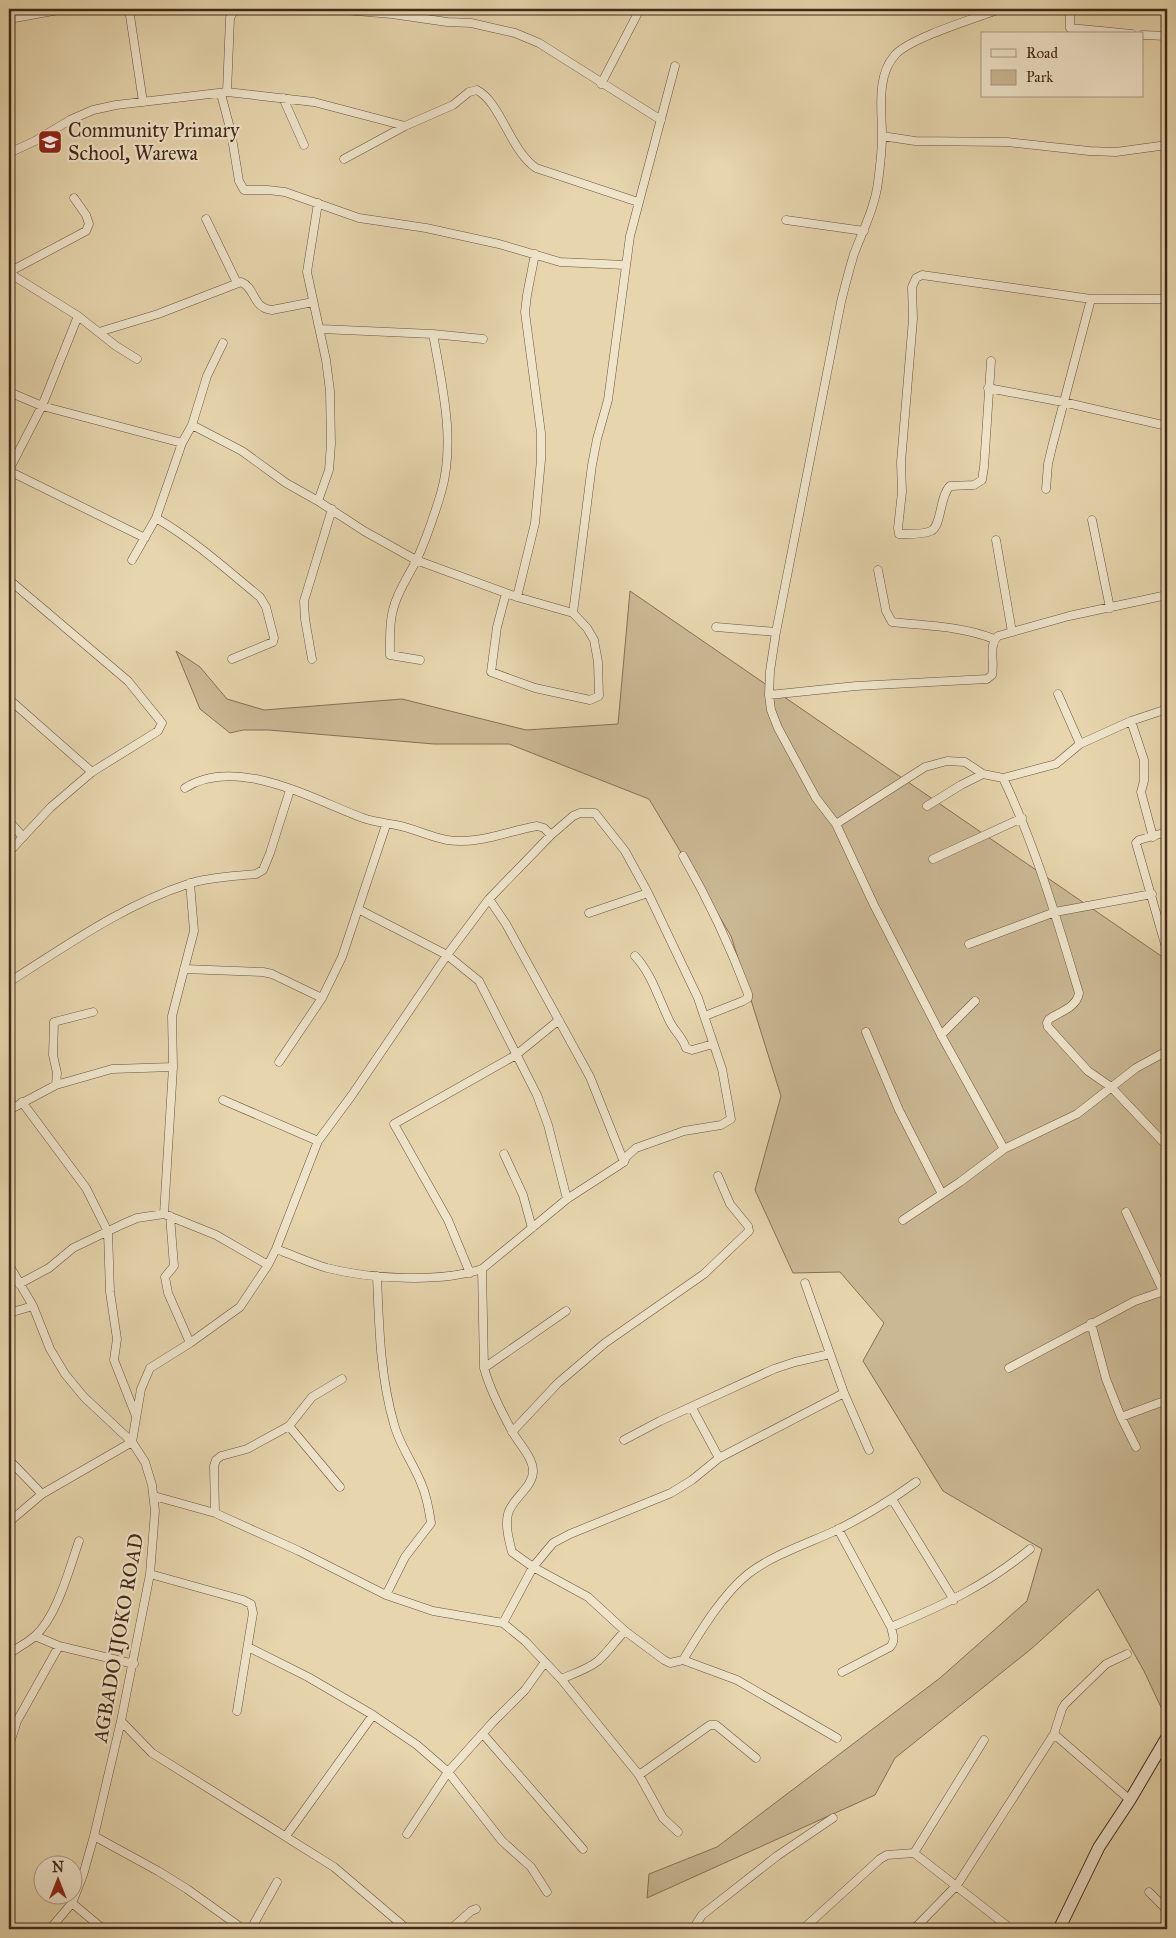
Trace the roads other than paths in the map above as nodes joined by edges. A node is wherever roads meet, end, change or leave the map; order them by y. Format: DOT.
graph roads {
  1 [pos="64,9"];
  2 [pos="129,9"];
  3 [pos="235,9"];
  4 [pos="332,9"];
  5 [pos="640,9"];
  6 [pos="1000,9"];
  7 [pos="1070,9"];
  8 [pos="393,11"];
  9 [pos="9,19"];
  10 [pos="1111,32"];
  11 [pos="1144,35"];
  12 [pos="1167,36"];
  13 [pos="675,66"];
  14 [pos="601,84"];
  15 [pos="224,93"];
  16 [pos="283,98"];
  17 [pos="143,102"];
  18 [pos="661,120"];
  19 [pos="405,126"];
  20 [pos="882,136"];
  21 [pos="304,145"];
  22 [pos="1167,145"];
  23 [pos="9,153"];
  24 [pos="344,159"];
  25 [pos="74,198"];
  26 [pos="638,202"];
  27 [pos="318,203"];
  28 [pos="206,219"];
  29 [pos="786,220"];
  30 [pos="864,231"];
  31 [pos="535,254"];
  32 [pos="625,265"];
  33 [pos="9,272"];
  34 [pos="236,283"];
  35 [pos="1091,299"];
  36 [pos="1167,299"];
  37 [pos="313,302"];
  38 [pos="78,316"];
  39 [pos="321,329"];
  40 [pos="99,332"];
  41 [pos="433,334"];
  42 [pos="482,339"];
  43 [pos="223,343"];
  44 [pos="137,359"];
  45 [pos="990,362"];
  46 [pos="988,388"];
  47 [pos="9,392"];
  48 [pos="1063,402"];
  49 [pos="42,406"];
  50 [pos="192,425"];
  51 [pos="1167,426"];
  52 [pos="182,443"];
  53 [pos="9,470"];
  54 [pos="1046,489"];
  55 [pos="318,501"];
  56 [pos="332,509"];
  57 [pos="156,518"];
  58 [pos="1092,520"];
  59 [pos="145,538"];
  60 [pos="996,540"];
  61 [pos="132,560"];
  62 [pos="416,560"];
  63 [pos="878,570"];
  64 [pos="9,580"];
  65 [pos="506,593"];
  66 [pos="1167,595"];
  67 [pos="517,597"];
  68 [pos="1110,608"];
  69 [pos="573,613"];
  70 [pos="716,626"];
  71 [pos="776,632"];
  72 [pos="1012,632"];
  73 [pos="994,639"];
  74 [pos="312,658"];
  75 [pos="232,659"];
  76 [pos="420,660"];
  77 [pos="1058,694"];
  78 [pos="769,695"];
  79 [pos="9,699"];
  80 [pos="1167,709"];
  81 [pos="1131,721"];
  82 [pos="1080,744"];
  83 [pos="92,772"];
  84 [pos="983,774"];
  85 [pos="1003,778"];
  86 [pos="185,788"];
  87 [pos="290,790"];
  88 [pos="927,806"];
  89 [pos="1022,818"];
  90 [pos="9,822"];
  91 [pos="386,824"];
  92 [pos="836,824"];
  93 [pos="1167,832"];
  94 [pos="551,835"];
  95 [pos="23,837"];
  96 [pos="1153,837"];
  97 [pos="9,852"];
  98 [pos="684,856"];
  99 [pos="934,859"];
  100 [pos="190,883"];
  101 [pos="648,893"];
  102 [pos="1152,894"];
  103 [pos="489,899"];
  104 [pos="358,909"];
  105 [pos="1055,912"];
  106 [pos="589,913"];
  107 [pos="969,944"];
  108 [pos="1167,951"];
  109 [pos="448,955"];
  110 [pos="635,956"];
  111 [pos="184,969"];
  112 [pos="9,982"];
  113 [pos="322,998"];
  114 [pos="975,1001"];
  115 [pos="93,1012"];
  116 [pos="705,1016"];
  117 [pos="559,1020"];
  118 [pos="866,1032"];
  119 [pos="941,1035"];
  120 [pos="713,1044"];
  121 [pos="1167,1050"];
  122 [pos="516,1055"];
  123 [pos="279,1062"];
  124 [pos="173,1067"];
  125 [pos="56,1085"];
  126 [pos="1111,1087"];
  127 [pos="223,1100"];
  128 [pos="22,1102"];
  129 [pos="10,1107"];
  130 [pos="318,1142"];
  131 [pos="1167,1146"];
  132 [pos="1004,1148"];
  133 [pos="504,1154"];
  134 [pos="624,1162"];
  135 [pos="718,1176"];
  136 [pos="942,1194"];
  137 [pos="567,1199"];
  138 [pos="1126,1212"];
  139 [pos="167,1215"];
  140 [pos="903,1220"];
  141 [pos="532,1228"];
  142 [pos="108,1232"];
  143 [pos="276,1249"];
  144 [pos="9,1265"];
  145 [pos="268,1265"];
  146 [pos="482,1269"];
  147 [pos="470,1273"];
  148 [pos="377,1276"];
  149 [pos="805,1283"];
  150 [pos="19,1284"];
  151 [pos="1165,1290"];
  152 [pos="33,1306"];
  153 [pos="566,1311"];
  154 [pos="9,1313"];
  155 [pos="1091,1324"];
  156 [pos="190,1343"];
  157 [pos="830,1354"];
  158 [pos="484,1368"];
  159 [pos="1009,1368"];
  160 [pos="342,1379"];
  161 [pos="844,1393"];
  162 [pos="1167,1400"];
  163 [pos="692,1408"];
  164 [pos="136,1416"];
  165 [pos="1121,1417"];
  166 [pos="289,1426"];
  167 [pos="512,1432"];
  168 [pos="624,1440"];
  169 [pos="132,1442"];
  170 [pos="1136,1447"];
  171 [pos="869,1450"];
  172 [pos="719,1458"];
  173 [pos="9,1460"];
  174 [pos="916,1482"];
  175 [pos="340,1487"];
  176 [pos="42,1494"];
  177 [pos="154,1496"];
  178 [pos="892,1499"];
  179 [pos="214,1513"];
  180 [pos="9,1522"];
  181 [pos="838,1529"];
  182 [pos="79,1541"];
  183 [pos="1030,1549"];
  184 [pos="534,1567"];
  185 [pos="150,1574"];
  186 [pos="386,1595"];
  187 [pos="954,1600"];
  188 [pos="503,1623"];
  189 [pos="891,1627"];
  190 [pos="625,1632"];
  191 [pos="35,1636"];
  192 [pos="60,1646"];
  193 [pos="248,1647"];
  194 [pos="9,1654"];
  195 [pos="1127,1654"];
  196 [pos="683,1660"];
  197 [pos="545,1662"];
  198 [pos="134,1664"];
  199 [pos="842,1672"];
  200 [pos="561,1679"];
  201 [pos="237,1711"];
  202 [pos="373,1715"];
  203 [pos="121,1721"];
  204 [pos="483,1734"];
  205 [pos="1054,1734"];
  206 [pos="1167,1737"];
  207 [pos="837,1738"];
  208 [pos="984,1740"];
  209 [pos="9,1746"];
  210 [pos="756,1758"];
  211 [pos="448,1772"];
  212 [pos="639,1775"];
  213 [pos="1130,1800"];
  214 [pos="833,1818"];
  215 [pos="678,1832"];
  216 [pos="407,1834"];
  217 [pos="94,1836"];
  218 [pos="286,1836"];
  219 [pos="583,1849"];
  220 [pos="914,1853"];
  221 [pos="82,1878"];
  222 [pos="277,1882"];
  223 [pos="957,1885"];
  224 [pos="547,1892"];
  225 [pos="1149,1892"];
  226 [pos="69,1906"];
  227 [pos="76,1906"];
  228 [pos="476,1909"];
  229 [pos="1167,1910"];
  230 [pos="1001,1926"];
  231 [pos="50,1929"];
  232 [pos="103,1929"];
  233 [pos="243,1929"];
  234 [pos="251,1929"];
  235 [pos="407,1929"];
  236 [pos="451,1929"];
  237 [pos="692,1929"];
  238 [pos="803,1929"];
  239 [pos="914,1929"];
  240 [pos="1011,1929"];
  241 [pos="1060,1929"];
  1 -- 9 [label="street"];
  2 -- 17 [label="street"];
  3 -- 15 [label="street"];
  4 -- 8 [label="street"];
  5 -- 14 [label="street"];
  6 -- 20 [label="street"];
  7 -- 10 [label="street"];
  8 -- 14 [label="street"];
  11 -- 12 [label="street"];
  13 -- 18 [label="street"];
  14 -- 18 [label="street"];
  15 -- 16 [label="street"];
  15 -- 17 [label="street"];
  15 -- 27 [label="street"];
  16 -- 19 [label="street"];
  16 -- 21 [label="street"];
  17 -- 23 [label="street"];
  18 -- 26 [label="street"];
  19 -- 24 [label="street"];
  19 -- 26 [label="street"];
  20 -- 22 [label="street"];
  20 -- 30 [label="street"];
  25 -- 33 [label="street"];
  26 -- 32 [label="street"];
  27 -- 31 [label="street"];
  27 -- 37 [label="street"];
  28 -- 34 [label="street"];
  29 -- 30 [label="street"];
  30 -- 71 [label="street"];
  31 -- 32 [label="street"];
  31 -- 67 [label="street"];
  32 -- 69 [label="street"];
  33 -- 38 [label="street"];
  34 -- 37 [label="street"];
  34 -- 40 [label="street"];
  35 -- 36 [label="street"];
  35 -- 46 [label="street"];
  35 -- 48 [label="street"];
  37 -- 39 [label="street"];
  38 -- 40 [label="street"];
  38 -- 49 [label="street"];
  39 -- 41 [label="street"];
  39 -- 55 [label="street"];
  40 -- 44 [label="street"];
  41 -- 42 [label="street"];
  41 -- 62 [label="street"];
  43 -- 50 [label="street"];
  45 -- 46 [label="street"];
  46 -- 48 [label="street"];
  47 -- 49 [label="street"];
  48 -- 51 [label="street"];
  48 -- 54 [label="street"];
  49 -- 52 [label="street"];
  49 -- 53 [label="street"];
  50 -- 52 [label="street"];
  50 -- 55 [label="street"];
  52 -- 57 [label="street"];
  53 -- 59 [label="street"];
  55 -- 56 [label="street"];
  56 -- 62 [label="street"];
  56 -- 74 [label="street"];
  57 -- 59 [label="street"];
  57 -- 75 [label="street"];
  58 -- 68 [label="street"];
  59 -- 61 [label="street"];
  60 -- 72 [label="street"];
  62 -- 65 [label="street"];
  62 -- 76 [label="street"];
  63 -- 73 [label="street"];
  64 -- 83 [label="street"];
  65 -- 67 [label="street"];
  65 -- 69 [label="street"];
  66 -- 68 [label="street"];
  67 -- 69 [label="street"];
  68 -- 72 [label="street"];
  70 -- 71 [label="street"];
  71 -- 78 [label="street"];
  72 -- 73 [label="street"];
  73 -- 78 [label="street"];
  77 -- 82 [label="street"];
  78 -- 92 [label="street"];
  79 -- 83 [label="street"];
  80 -- 81 [label="street"];
  81 -- 82 [label="street"];
  81 -- 96 [label="street"];
  82 -- 85 [label="street"];
  83 -- 95 [label="street"];
  84 -- 85 [label="street"];
  84 -- 88 [label="street"];
  84 -- 92 [label="street"];
  85 -- 89 [label="street"];
  86 -- 87 [label="street"];
  87 -- 91 [label="street"];
  87 -- 100 [label="street"];
  89 -- 99 [label="street"];
  89 -- 105 [label="street"];
  90 -- 95 [label="street"];
  91 -- 94 [label="street"];
  91 -- 104 [label="street"];
  92 -- 119 [label="street"];
  93 -- 96 [label="street"];
  94 -- 101 [label="street"];
  94 -- 103 [label="street"];
  95 -- 97 [label="street"];
  96 -- 102 [label="street"];
  98 -- 116 [label="street"];
  100 -- 111 [label="street"];
  100 -- 112 [label="street"];
  101 -- 106 [label="street"];
  101 -- 116 [label="street"];
  102 -- 105 [label="street"];
  102 -- 108 [label="street"];
  103 -- 109 [label="street"];
  103 -- 117 [label="street"];
  104 -- 109 [label="street"];
  104 -- 113 [label="street"];
  105 -- 107 [label="street"];
  105 -- 126 [label="street"];
  109 -- 122 [label="street"];
  109 -- 130 [label="street"];
  110 -- 120 [label="street"];
  111 -- 113 [label="street"];
  111 -- 124 [label="street"];
  113 -- 123 [label="street"];
  114 -- 119 [label="street"];
  115 -- 125 [label="street"];
  116 -- 120 [label="street"];
  117 -- 122 [label="street"];
  117 -- 134 [label="street"];
  118 -- 136 [label="street"];
  119 -- 132 [label="street"];
  120 -- 134 [label="street"];
  121 -- 126 [label="street"];
  122 -- 137 [label="street"];
  122 -- 147 [label="street"];
  124 -- 125 [label="street"];
  124 -- 139 [label="street"];
  125 -- 128 [label="street"];
  126 -- 131 [label="street"];
  126 -- 132 [label="street"];
  127 -- 130 [label="street"];
  128 -- 129 [label="street"];
  128 -- 142 [label="street"];
  130 -- 143 [label="street"];
  132 -- 136 [label="street"];
  133 -- 141 [label="street"];
  134 -- 137 [label="street"];
  135 -- 167 [label="street"];
  136 -- 140 [label="street"];
  137 -- 141 [label="street"];
  138 -- 151 [label="street"];
  139 -- 142 [label="street"];
  139 -- 145 [label="street"];
  139 -- 156 [label="street"];
  141 -- 146 [label="street"];
  142 -- 150 [label="street"];
  142 -- 164 [label="street"];
  143 -- 145 [label="street"];
  143 -- 148 [label="street"];
  144 -- 150 [label="street, AGBADO IJOKO ROAD"];
  145 -- 156 [label="street"];
  146 -- 147 [label="street"];
  146 -- 158 [label="street"];
  147 -- 148 [label="street"];
  148 -- 186 [label="street"];
  149 -- 157 [label="street"];
  150 -- 152 [label="street, AGBADO IJOKO ROAD"];
  151 -- 155 [label="street"];
  152 -- 154 [label="street"];
  152 -- 169 [label="street, AGBADO IJOKO ROAD"];
  153 -- 158 [label="street"];
  155 -- 159 [label="street"];
  155 -- 165 [label="street"];
  156 -- 164 [label="street"];
  157 -- 161 [label="street"];
  157 -- 163 [label="street"];
  158 -- 167 [label="street"];
  160 -- 166 [label="street"];
  161 -- 171 [label="street"];
  161 -- 172 [label="street"];
  162 -- 165 [label="street"];
  163 -- 168 [label="street"];
  163 -- 172 [label="street"];
  164 -- 169 [label="street"];
  165 -- 170 [label="street"];
  166 -- 175 [label="street"];
  166 -- 179 [label="street"];
  167 -- 184 [label="street"];
  169 -- 176 [label="street"];
  169 -- 177 [label="street, AGBADO IJOKO ROAD"];
  172 -- 184 [label="street"];
  173 -- 176 [label="street"];
  174 -- 178 [label="street"];
  176 -- 180 [label="street"];
  177 -- 179 [label="street"];
  177 -- 185 [label="street, AGBADO IJOKO ROAD"];
  178 -- 181 [label="street"];
  178 -- 187 [label="street"];
  179 -- 186 [label="street"];
  181 -- 189 [label="street"];
  181 -- 196 [label="street"];
  182 -- 191 [label="street"];
  183 -- 187 [label="street"];
  184 -- 188 [label="street"];
  184 -- 190 [label="street"];
  185 -- 193 [label="street"];
  185 -- 198 [label="street, AGBADO IJOKO ROAD"];
  186 -- 188 [label="street"];
  187 -- 189 [label="street"];
  188 -- 197 [label="street"];
  189 -- 199 [label="street"];
  190 -- 196 [label="street"];
  190 -- 200 [label="street"];
  191 -- 192 [label="street"];
  191 -- 194 [label="street"];
  192 -- 198 [label="street"];
  192 -- 209 [label="street"];
  193 -- 201 [label="street"];
  193 -- 202 [label="street"];
  195 -- 205 [label="street"];
  196 -- 207 [label="street"];
  197 -- 200 [label="street"];
  197 -- 204 [label="street"];
  198 -- 203 [label="street, AGBADO IJOKO ROAD"];
  200 -- 212 [label="street"];
  202 -- 211 [label="street"];
  202 -- 218 [label="street"];
  203 -- 217 [label="street, AGBADO IJOKO ROAD"];
  203 -- 218 [label="street"];
  204 -- 211 [label="street"];
  204 -- 219 [label="street"];
  205 -- 213 [label="street"];
  205 -- 223 [label="street"];
  206 -- 213 [label="main road"];
  208 -- 220 [label="street"];
  210 -- 212 [label="street"];
  211 -- 216 [label="street"];
  211 -- 224 [label="street"];
  212 -- 215 [label="street"];
  213 -- 241 [label="main road"];
  214 -- 237 [label="street"];
  217 -- 221 [label="street, AGBADO IJOKO ROAD"];
  217 -- 233 [label="street"];
  218 -- 235 [label="street"];
  220 -- 223 [label="street"];
  220 -- 238 [label="street"];
  222 -- 234 [label="street"];
  223 -- 230 [label="street"];
  223 -- 239 [label="street"];
  225 -- 229 [label="street"];
  226 -- 231 [label="street, AGBADO IJOKO ROAD"];
  227 -- 232 [label="street"];
  228 -- 236 [label="street"];
  230 -- 240 [label="street"];
}
